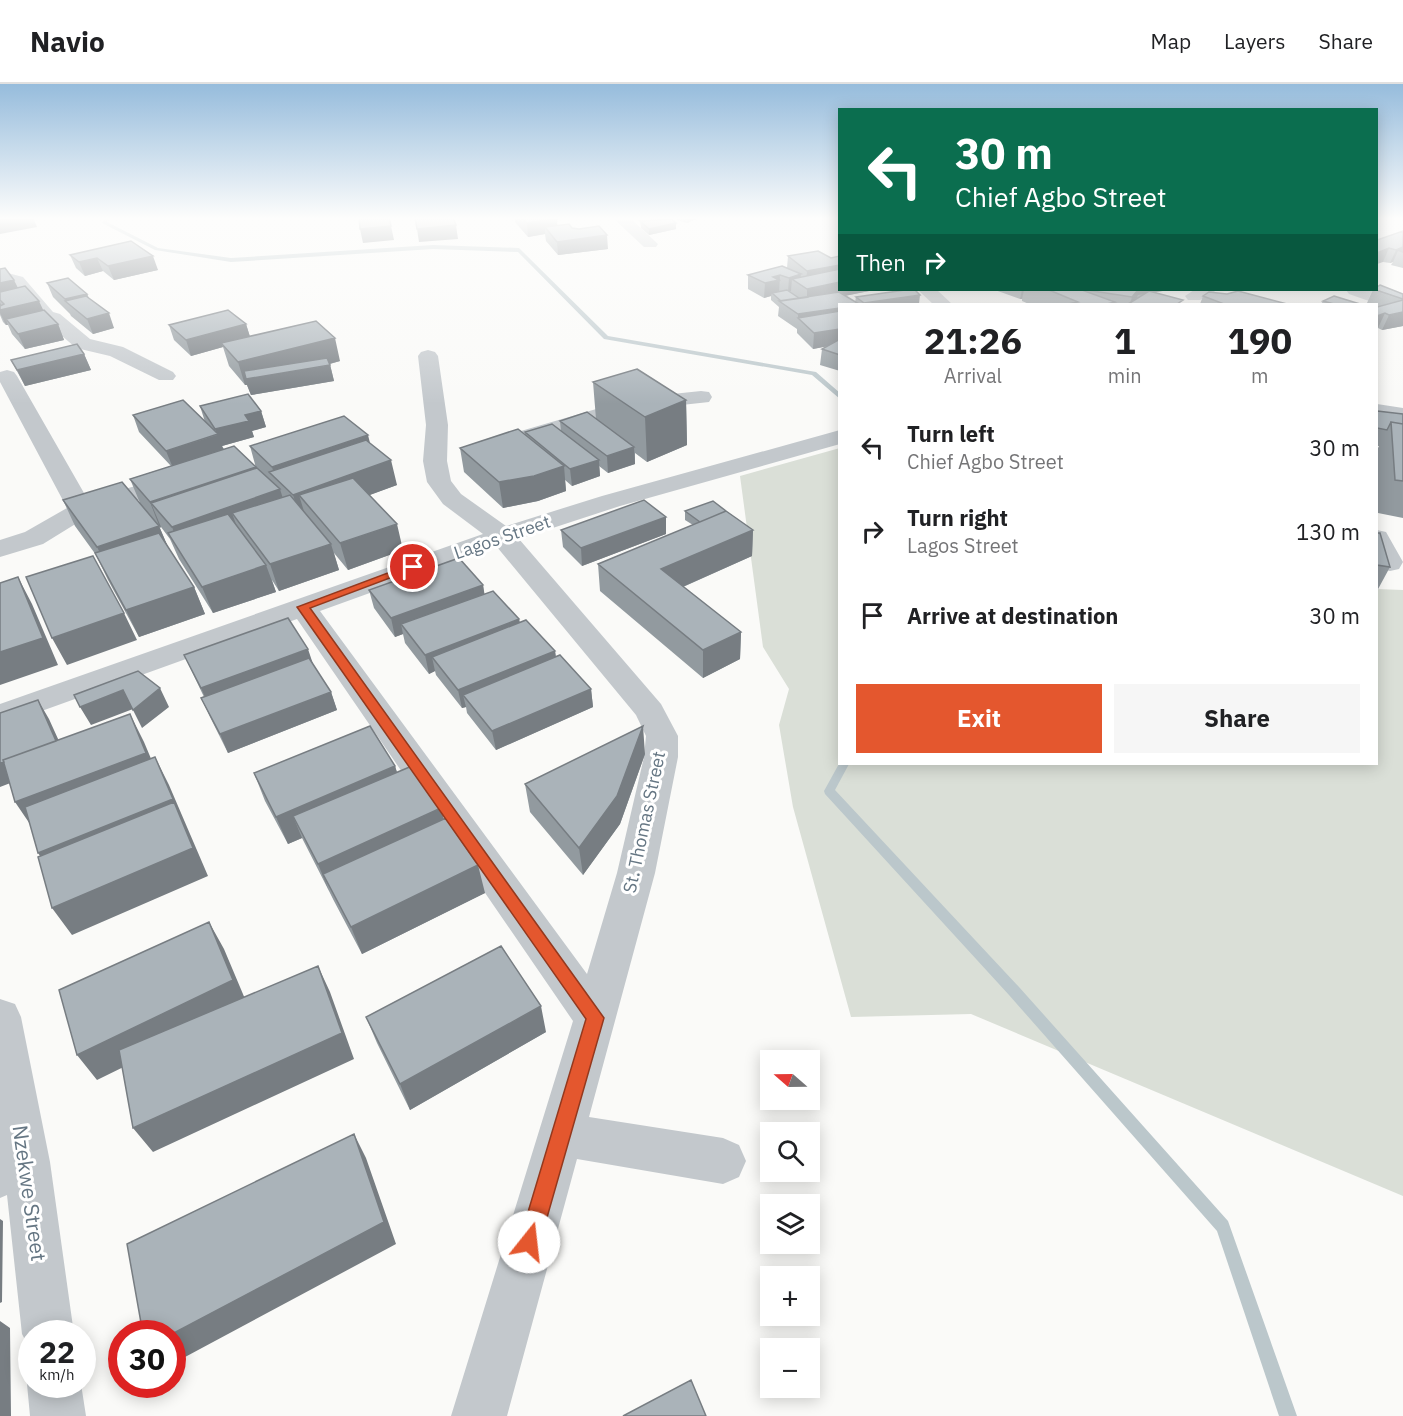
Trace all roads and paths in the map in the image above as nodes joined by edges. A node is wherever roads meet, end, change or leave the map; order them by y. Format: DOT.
graph roads {
  1 [pos="11,279"];
  2 [pos="928,291"];
  3 [pos="1358,291"];
  4 [pos="942,303"];
  5 [pos="1403,307"];
  6 [pos="428,356"];
  7 [pos="7,376"];
  8 [pos="166,376"];
  9 [pos="701,397"];
  10 [pos="1378,411"];
  11 [pos="1403,415"];
  12 [pos="838,438"];
  13 [pos="492,446"];
  14 [pos="458,455"];
  15 [pos="435,461"];
  16 [pos="205,472"];
  17 [pos="81,510"];
  18 [pos="502,536"];
  19 [pos="1378,540"];
  20 [pos="0,549"];
  21 [pos="1390,563"];
  22 [pos="303,607"];
  23 [pos="0,715"];
  24 [pos="0,1017"];
  25 [pos="596,1018"];
  26 [pos="561,1134"];
  27 [pos="723,1161"];
  28 [pos="14,1168"];
  29 [pos="45,1320"];
  30 [pos="56,1398"];
  31 [pos="58,1416"];
  32 [pos="479,1416"];
  1 -- 8 [label="street"];
  2 -- 4 [label="street"];
  3 -- 5 [label="street"];
  6 -- 15 [label="street"];
  7 -- 17 [label="street"];
  9 -- 13 [label="street"];
  10 -- 11 [label="street"];
  12 -- 18 [label="street, Lagos Street"];
  14 -- 15 [label="street"];
  15 -- 18 [label="street, St. Thomas Street"];
  16 -- 17 [label="street"];
  17 -- 20 [label="street"];
  18 -- 22 [label="street, Lagos Street"];
  18 -- 25 [label="street, St. Thomas Street"];
  19 -- 21 [label="street"];
  22 -- 23 [label="street, Lagos Street"];
  22 -- 25 [label="street"];
  24 -- 28 [label="street, Nzekwe Street"];
  25 -- 26 [label="street, St. Thomas Street"];
  26 -- 27 [label="street"];
  26 -- 32 [label="street, St. Thomas Street"];
  28 -- 29 [label="street, Nzekwe Street"];
  30 -- 31 [label="street"];
}
